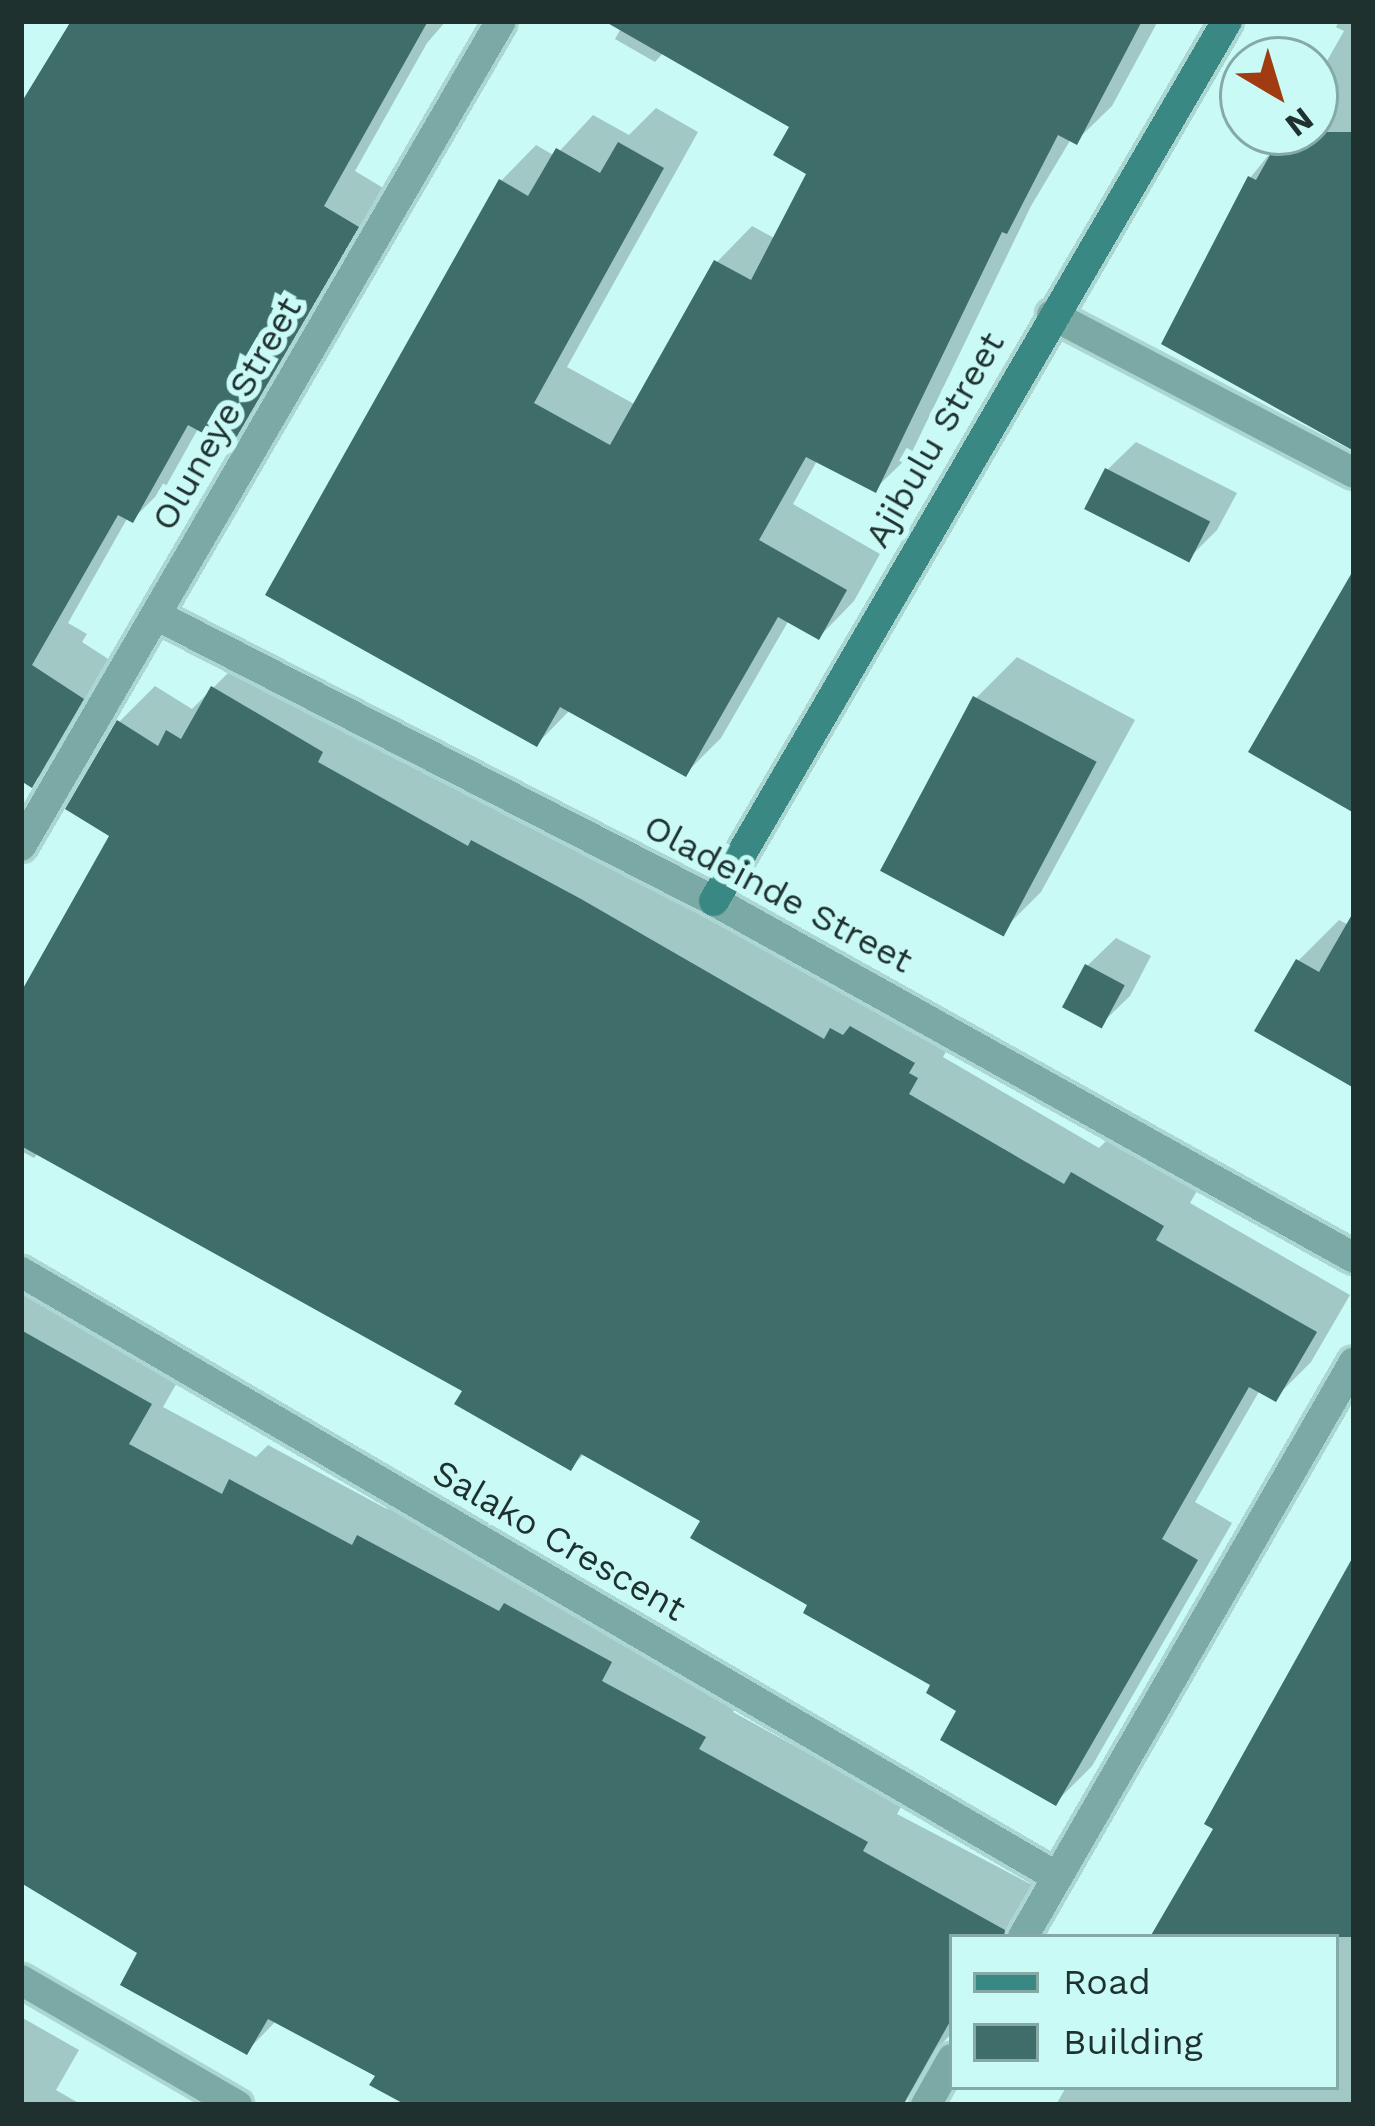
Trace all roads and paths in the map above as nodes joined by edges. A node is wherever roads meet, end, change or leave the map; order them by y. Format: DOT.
graph roads {
  1 [pos="500,21"];
  2 [pos="1227,21"];
  3 [pos="1052,315"];
  4 [pos="1354,473"];
  5 [pos="156,615"];
  6 [pos="21,846"];
  7 [pos="714,901"];
  8 [pos="1354,1258"];
  9 [pos="21,1272"];
  10 [pos="1354,1362"];
  11 [pos="1057,1877"];
  12 [pos="1025,1934"];
  13 [pos="21,1981"];
  14 [pos="949,2064"];
  15 [pos="237,2105"];
  16 [pos="926,2105"];
  1 -- 5 [label="street, Oluneye Street"];
  2 -- 3 [label="street, Ajibulu Street"];
  3 -- 4 [label="street"];
  3 -- 7 [label="street, Ajibulu Street"];
  5 -- 6 [label="street, Oluneye Street"];
  5 -- 7 [label="street, Oladeinde Street"];
  7 -- 8 [label="street, Oladeinde Street"];
  9 -- 11 [label="street, Salako Crescent"];
  10 -- 11 [label="street"];
  11 -- 12 [label="street"];
  13 -- 15 [label="street"];
  14 -- 16 [label="street"];
}
